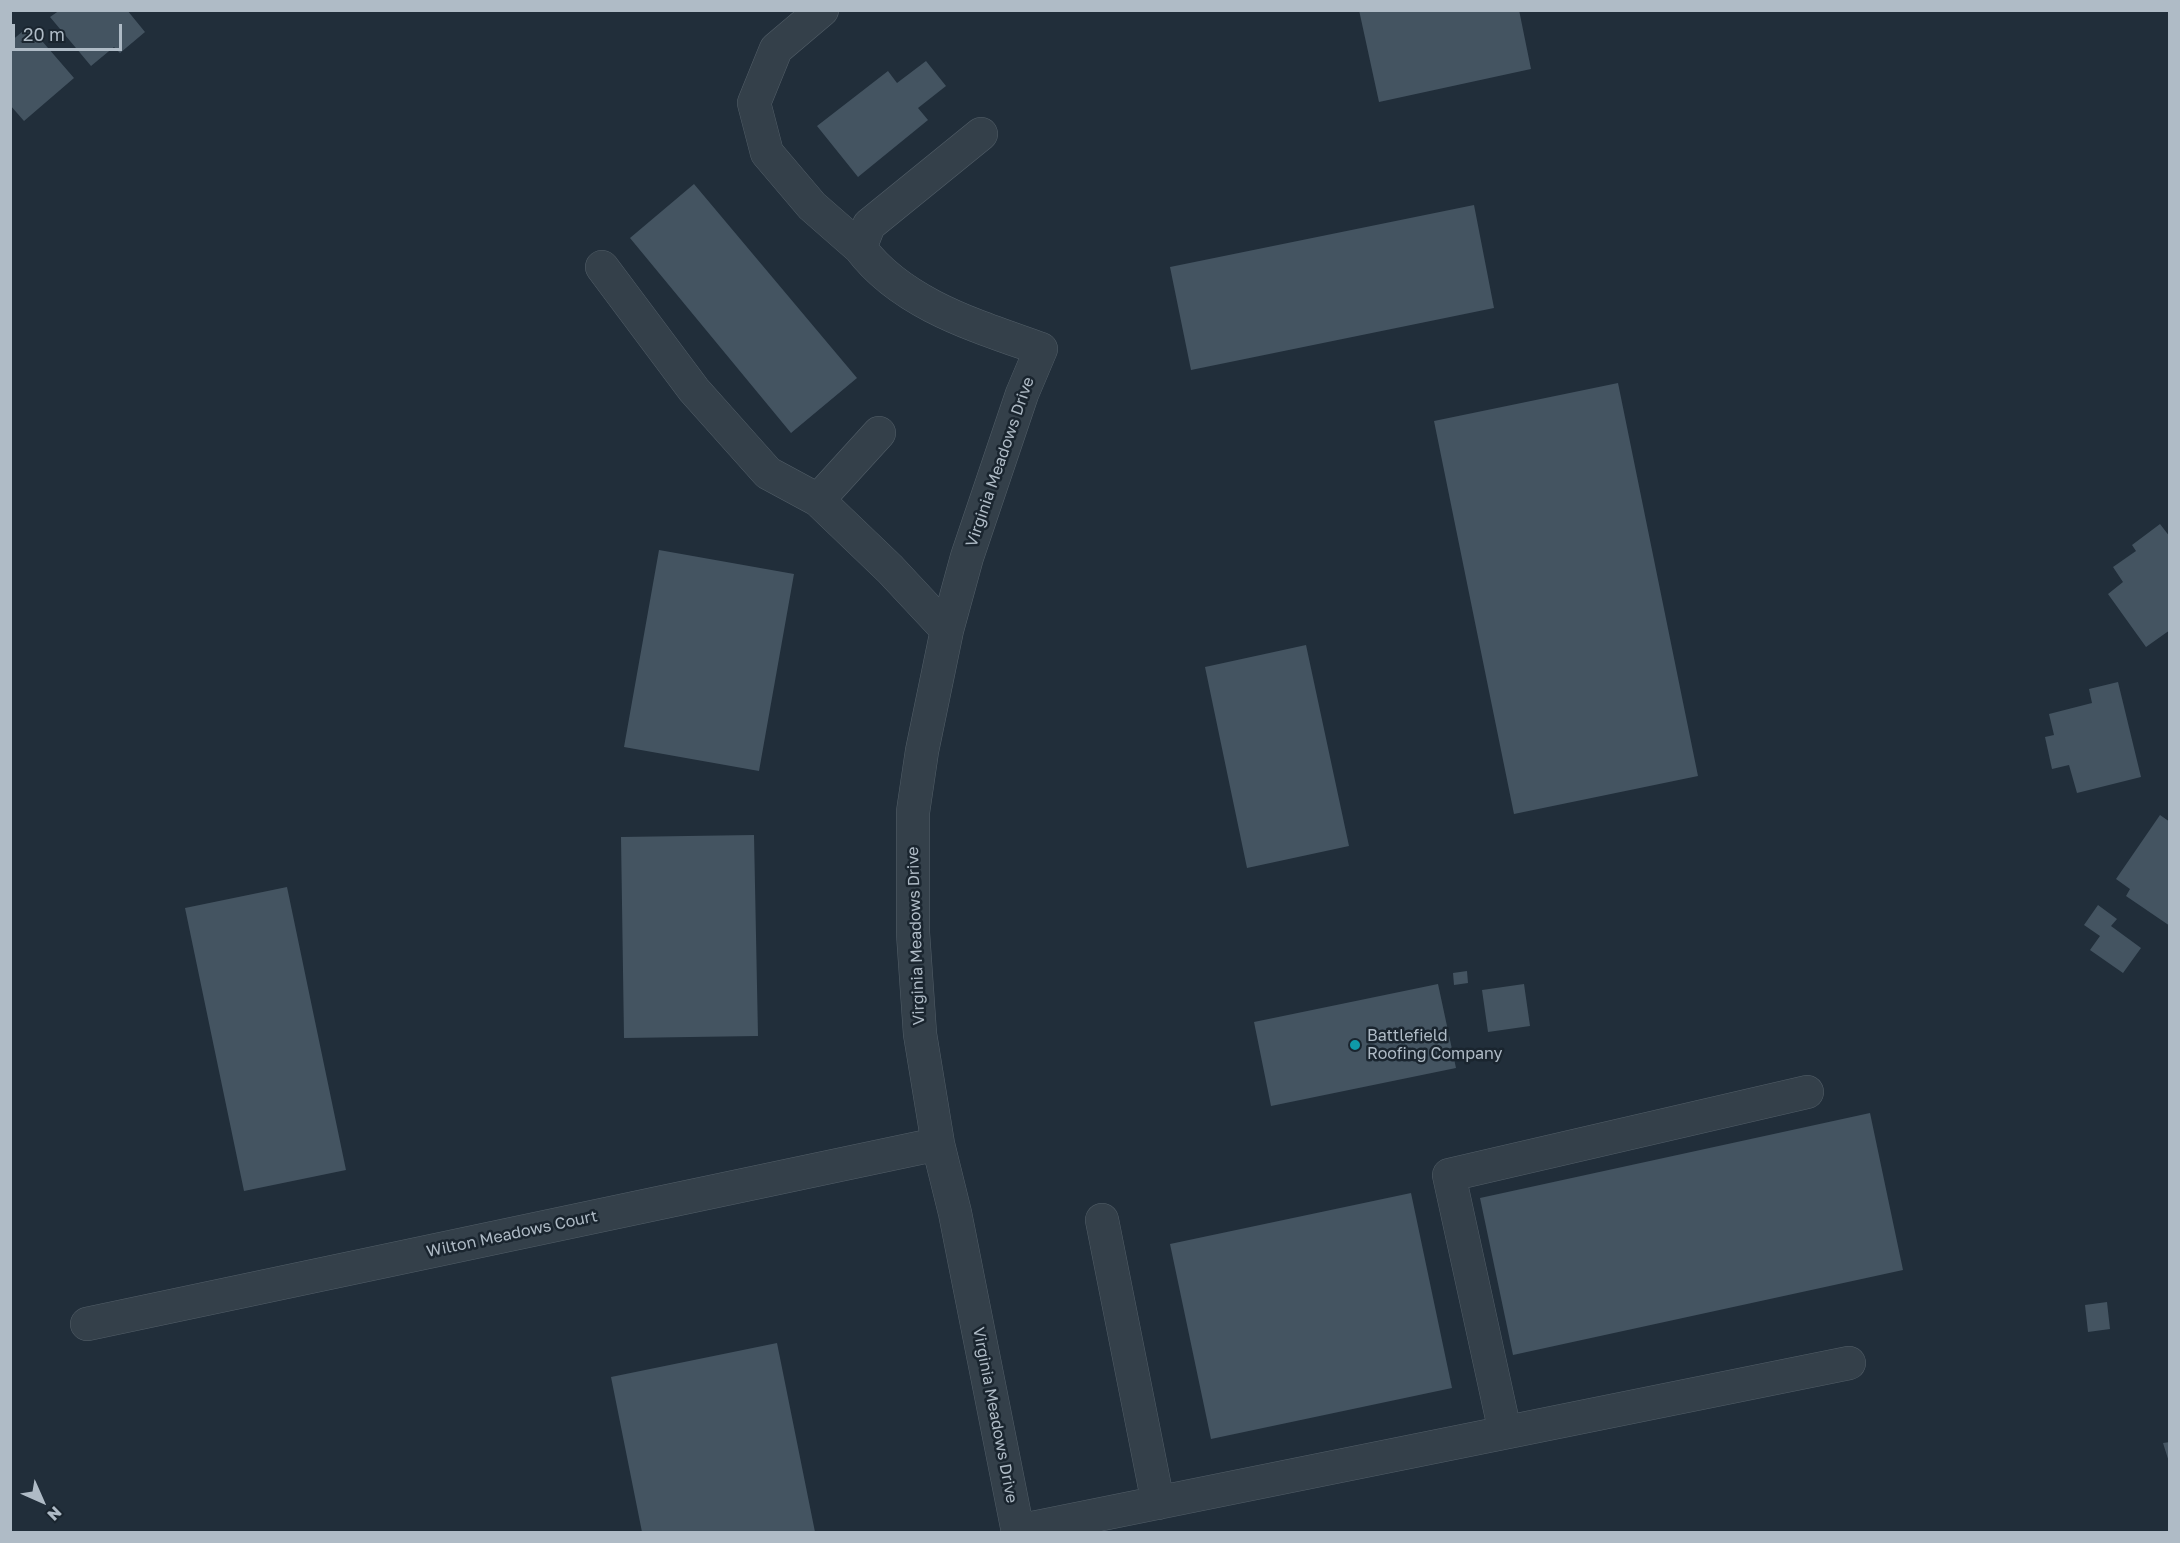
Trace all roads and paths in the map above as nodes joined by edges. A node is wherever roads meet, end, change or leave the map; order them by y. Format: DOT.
graph roads {
  1 [pos="822,10"];
  2 [pos="981,134"];
  3 [pos="860,248"];
  4 [pos="602,267"];
  5 [pos="879,433"];
  6 [pos="818,500"];
  7 [pos="947,630"];
  8 [pos="1807,1092"];
  9 [pos="938,1144"];
  10 [pos="1102,1220"];
  11 [pos="87,1324"];
  12 [pos="1849,1363"];
  13 [pos="1505,1432"];
  14 [pos="1158,1503"];
  15 [pos="1018,1532"];
  1 -- 3 [label="street"];
  2 -- 3 [label="street"];
  3 -- 7 [label="street, Virginia Meadows Drive"];
  4 -- 6 [label="street"];
  5 -- 6 [label="street"];
  6 -- 7 [label="street"];
  7 -- 9 [label="street, Virginia Meadows Drive"];
  8 -- 13 [label="street"];
  9 -- 11 [label="street, Wilton Meadows Court"];
  9 -- 15 [label="street, Virginia Meadows Drive"];
  10 -- 14 [label="street"];
  12 -- 13 [label="street"];
  13 -- 14 [label="street"];
  14 -- 15 [label="street"];
}
